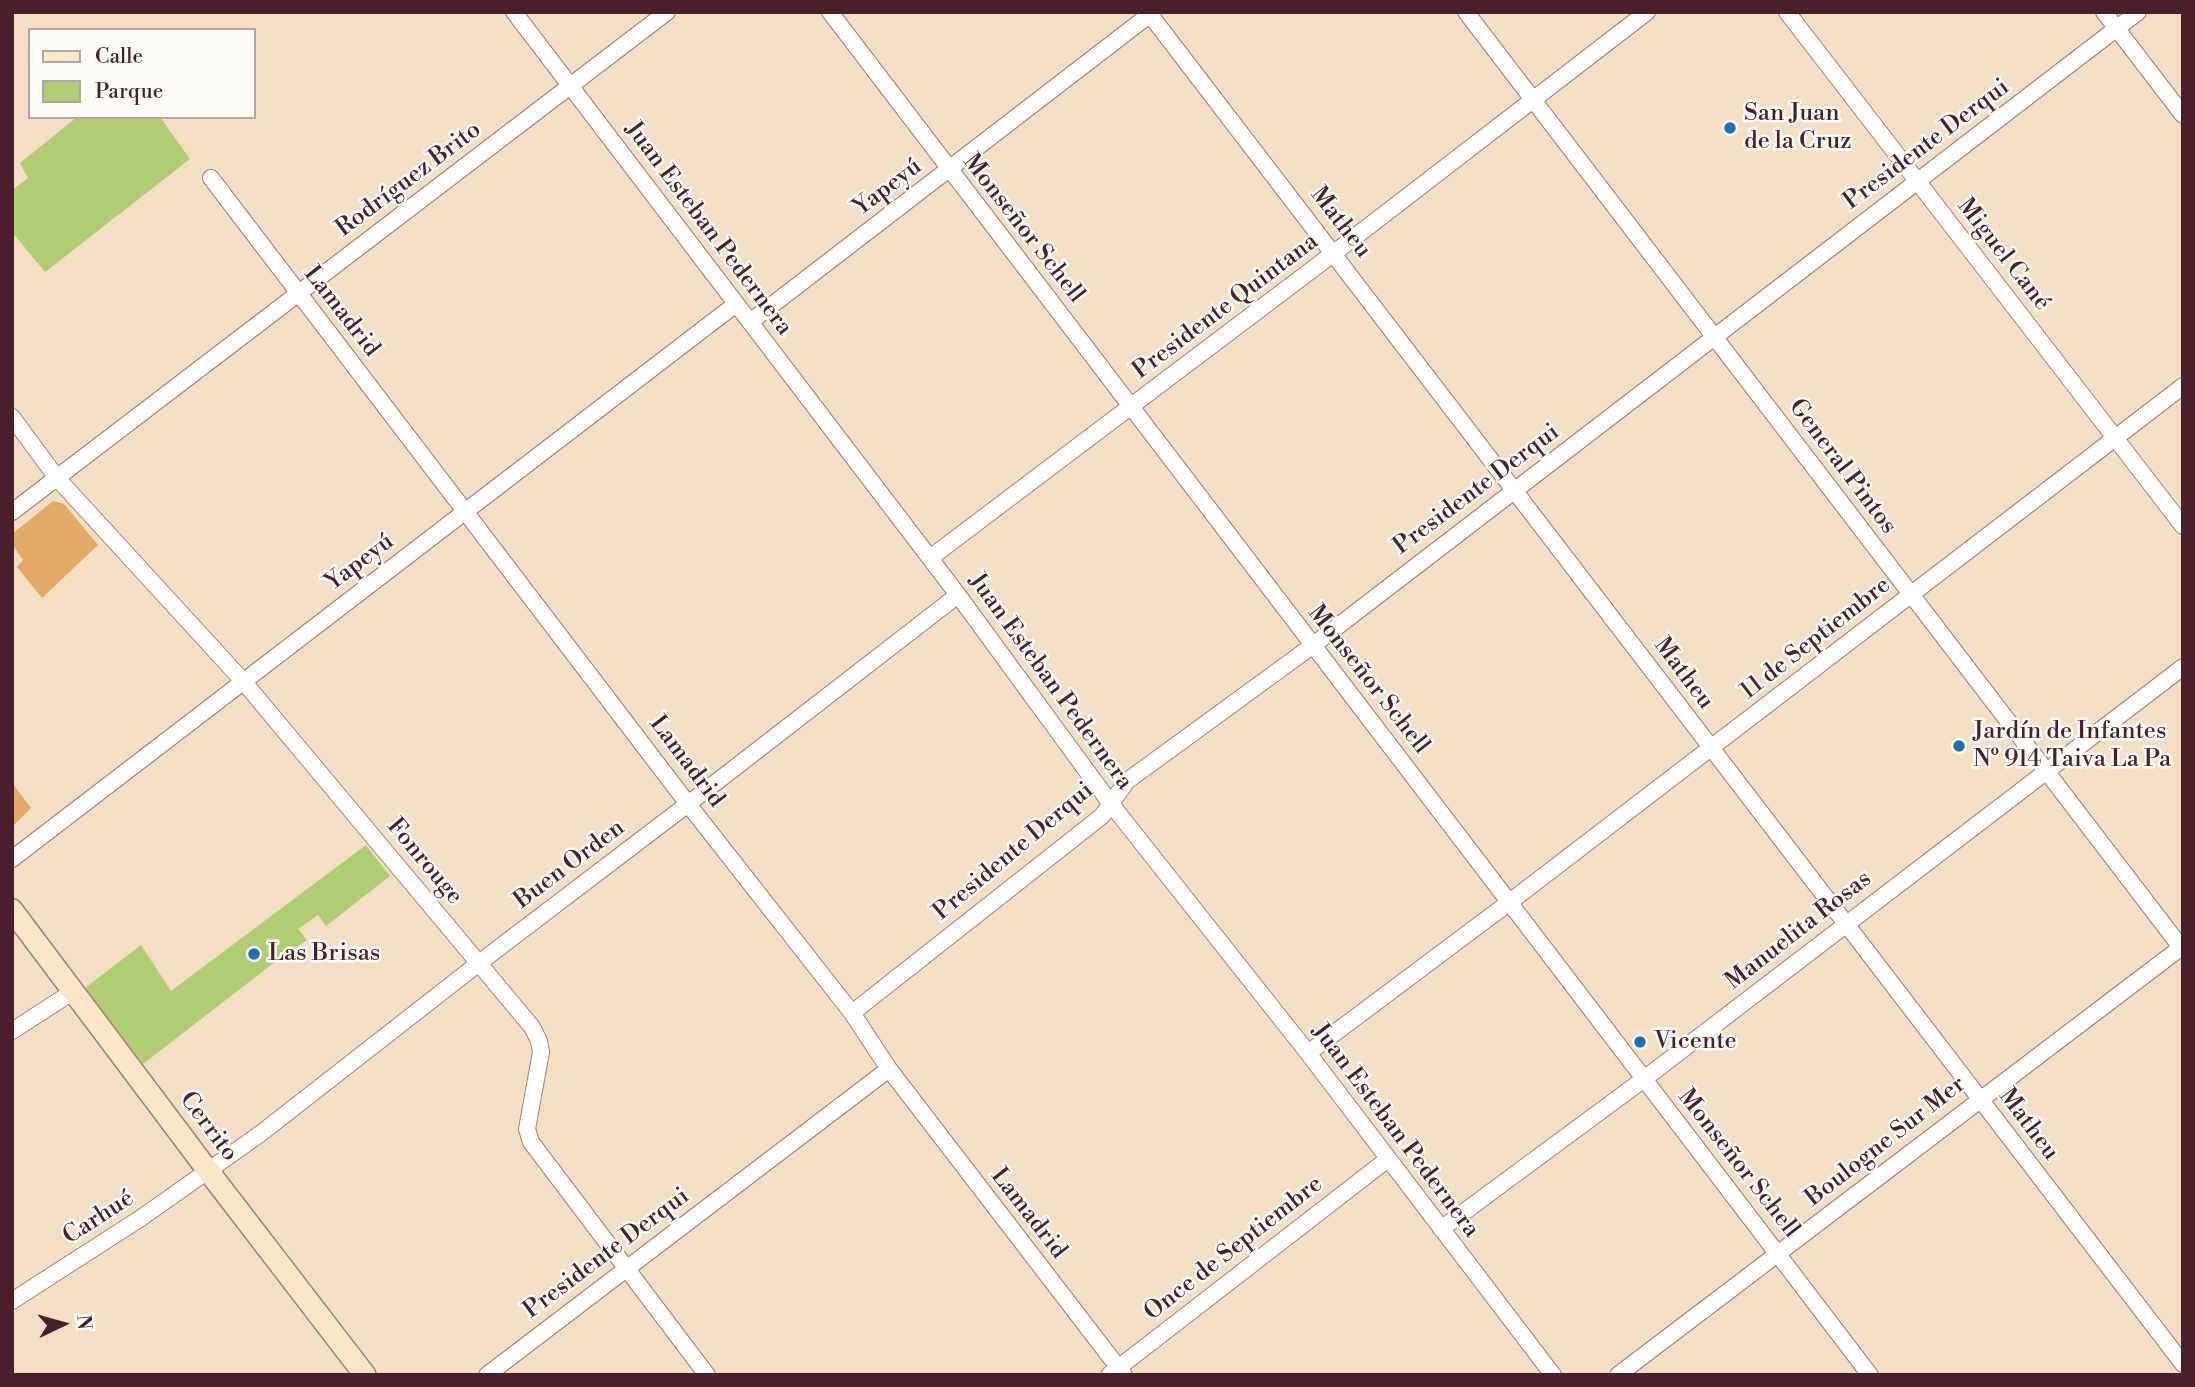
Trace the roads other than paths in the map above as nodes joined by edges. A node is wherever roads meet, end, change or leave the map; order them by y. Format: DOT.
graph roads {
  1 [pos="514,12"];
  2 [pos="667,12"];
  3 [pos="830,12"];
  4 [pos="1466,12"];
  5 [pos="1647,12"];
  6 [pos="1787,12"];
  7 [pos="2104,12"];
  8 [pos="2138,12"];
  9 [pos="1150,13"];
  10 [pos="2116,28"];
  11 [pos="571,87"];
  12 [pos="1533,99"];
  13 [pos="2183,115"];
  14 [pos="949,170"];
  15 [pos="211,178"];
  16 [pos="1917,181"];
  17 [pos="1334,253"];
  18 [pos="297,293"];
  19 [pos="736,304"];
  20 [pos="750,322"];
  21 [pos="1714,337"];
  22 [pos="2183,386"];
  23 [pos="1132,407"];
  24 [pos="12,417"];
  25 [pos="2115,437"];
  26 [pos="57,478"];
  27 [pos="1514,491"];
  28 [pos="467,511"];
  29 [pos="12,512"];
  30 [pos="2183,526"];
  31 [pos="930,558"];
  32 [pos="1911,594"];
  33 [pos="958,595"];
  34 [pos="1312,646"];
  35 [pos="2183,667"];
  36 [pos="243,681"];
  37 [pos="1711,748"];
  38 [pos="2046,771"];
  39 [pos="688,804"];
  40 [pos="1111,804"];
  41 [pos="12,859"];
  42 [pos="1511,901"];
  43 [pos="12,910"];
  44 [pos="1845,923"];
  45 [pos="2182,948"];
  46 [pos="479,963"];
  47 [pos="74,991"];
  48 [pos="852,1013"];
  49 [pos="12,1031"];
  50 [pos="1308,1053"];
  51 [pos="889,1069"];
  52 [pos="1644,1079"];
  53 [pos="1980,1099"];
  54 [pos="1388,1159"];
  55 [pos="209,1172"];
  56 [pos="1441,1229"];
  57 [pos="1779,1254"];
  58 [pos="627,1268"];
  59 [pos="12,1301"];
  60 [pos="2183,1364"];
  61 [pos="1117,1372"];
  62 [pos="365,1375"];
  63 [pos="487,1375"];
  64 [pos="707,1375"];
  65 [pos="1553,1375"];
  66 [pos="1618,1375"];
  67 [pos="1870,1375"];
  1 -- 11 [label="street, Juan Esteban Pedernera"];
  2 -- 11 [label="street, Rodríguez Brito"];
  3 -- 14 [label="street, Monseñor Schell"];
  4 -- 12 [label="street, General Pintos"];
  5 -- 12 [label="street, Presidente Quintana"];
  6 -- 16 [label="street, Miguel Cané"];
  7 -- 10 [label="street"];
  8 -- 10 [label="street, Presidente Derqui"];
  9 -- 14 [label="street, Yapeyú"];
  9 -- 17 [label="street, Matheu"];
  10 -- 13 [label="street"];
  10 -- 16 [label="street, Presidente Derqui"];
  11 -- 18 [label="street, Rodríguez Brito"];
  11 -- 19 [label="street, Juan Esteban Pedernera"];
  12 -- 17 [label="street, Presidente Quintana"];
  12 -- 21 [label="street, General Pintos"];
  14 -- 20 [label="street, Yapeyú"];
  14 -- 23 [label="street, Monseñor Schell"];
  15 -- 18 [label="street, Lamadrid"];
  16 -- 21 [label="street, Presidente Derqui"];
  16 -- 25 [label="street, Miguel Cané"];
  17 -- 23 [label="street, Presidente Quintana"];
  17 -- 27 [label="street, Matheu"];
  18 -- 26 [label="street, Rodríguez Brito"];
  18 -- 28 [label="street, Lamadrid"];
  19 -- 20 [label="street, Juan Esteban Pedernera"];
  19 -- 28 [label="street, Yapeyú"];
  20 -- 31 [label="street, Juan Esteban Pedernera"];
  21 -- 27 [label="street, Presidente Derqui"];
  21 -- 32 [label="street, General Pintos"];
  22 -- 25 [label="street, 11 de Septiembre"];
  23 -- 31 [label="street, Presidente Quintana"];
  23 -- 34 [label="street, Monseñor Schell"];
  24 -- 26 [label="street, Fonrouge"];
  25 -- 30 [label="street, Miguel Cané"];
  25 -- 32 [label="street, 11 de Septiembre"];
  26 -- 29 [label="street, Rodríguez Brito"];
  26 -- 36 [label="street, Fonrouge"];
  27 -- 34 [label="street, Presidente Derqui"];
  27 -- 37 [label="street, Matheu"];
  28 -- 36 [label="street, Yapeyú"];
  28 -- 39 [label="street, Lamadrid"];
  31 -- 33 [label="street, Juan Esteban Pedernera"];
  32 -- 37 [label="street, 11 de Septiembre"];
  32 -- 38 [label="street, General Pintos"];
  33 -- 39 [label="street, Buen Orden"];
  33 -- 40 [label="street, Juan Esteban Pedernera"];
  34 -- 40 [label="street, Presidente Derqui"];
  34 -- 42 [label="street, Monseñor Schell"];
  35 -- 38 [label="street, Manuelita Rosas"];
  36 -- 41 [label="street, Yapeyú"];
  36 -- 46 [label="street, Fonrouge"];
  37 -- 42 [label="street, 11 de Septiembre"];
  37 -- 44 [label="street, Matheu"];
  38 -- 44 [label="street, Manuelita Rosas"];
  38 -- 45 [label="street, General Pintos"];
  39 -- 46 [label="street, Buen Orden"];
  39 -- 48 [label="street, Lamadrid"];
  40 -- 48 [label="street, Presidente Derqui"];
  40 -- 50 [label="street, Juan Esteban Pedernera"];
  42 -- 50 [label="street, 11 de Septiembre"];
  42 -- 52 [label="street, Monseñor Schell"];
  43 -- 47 [label="main road, Cerrito"];
  44 -- 52 [label="street, Manuelita Rosas"];
  44 -- 53 [label="street, Matheu"];
  45 -- 53 [label="street, Boulogne Sur Mer"];
  46 -- 55 [label="street, Buen Orden"];
  46 -- 58 [label="street, Fonrouge"];
  47 -- 49 [label="street"];
  47 -- 55 [label="main road, Cerrito"];
  48 -- 51 [label="street, Lamadrid"];
  50 -- 54 [label="street, Juan Esteban Pedernera"];
  51 -- 58 [label="street, Presidente Derqui"];
  51 -- 61 [label="street, Lamadrid"];
  52 -- 56 [label="street, Manuelita Rosas"];
  52 -- 57 [label="street, Monseñor Schell"];
  53 -- 57 [label="street, Boulogne Sur Mer"];
  53 -- 60 [label="street, Matheu"];
  54 -- 56 [label="street, Juan Esteban Pedernera"];
  54 -- 61 [label="street, Once de Septiembre"];
  55 -- 59 [label="street, Carhué"];
  55 -- 62 [label="main road, Cerrito"];
  56 -- 65 [label="street, Juan Esteban Pedernera"];
  57 -- 66 [label="street, Boulogne Sur Mer"];
  57 -- 67 [label="street, Monseñor Schell"];
  58 -- 63 [label="street, Presidente Derqui"];
  58 -- 64 [label="street, Fonrouge"];
}
